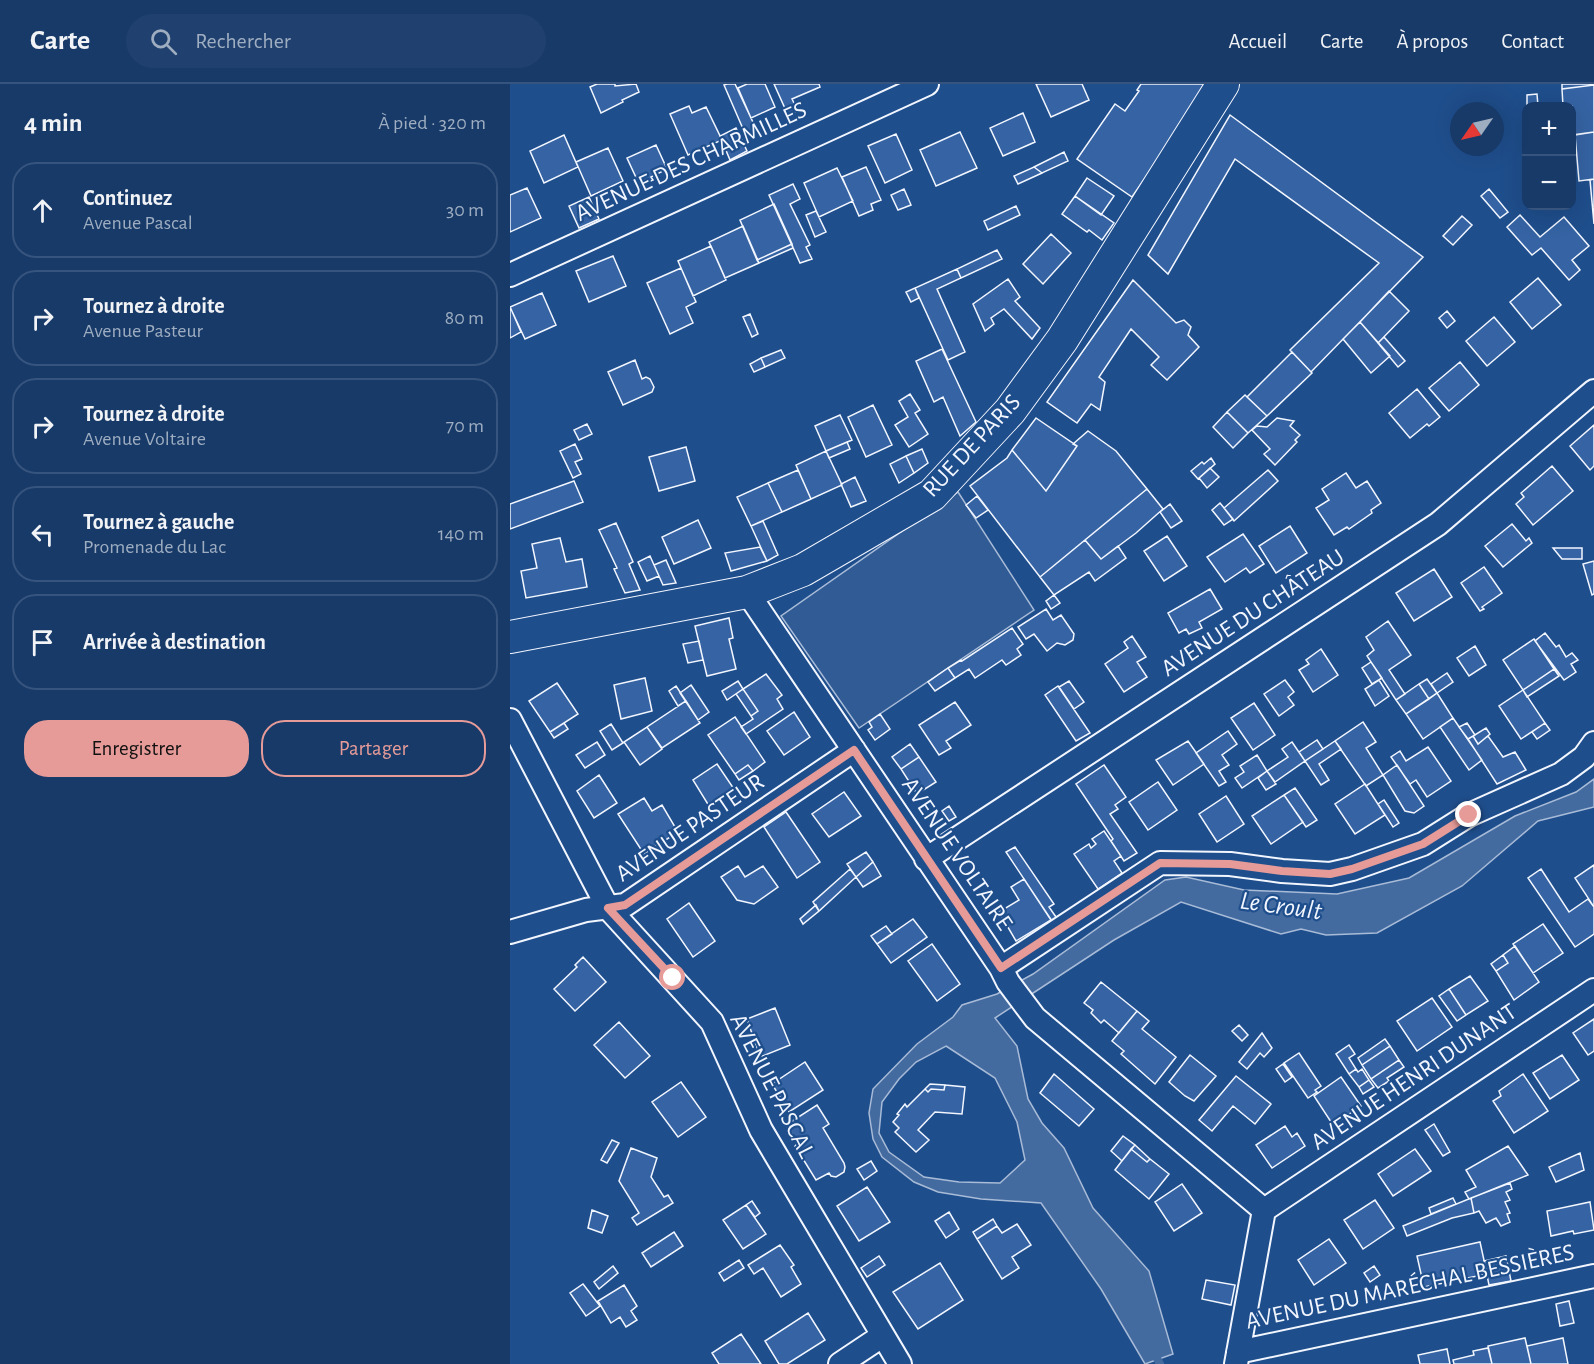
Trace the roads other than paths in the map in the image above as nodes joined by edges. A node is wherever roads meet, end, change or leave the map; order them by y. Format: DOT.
graph roads {
  1 [pos="927,84"];
  2 [pos="1223,84"];
  3 [pos="510,275"];
  4 [pos="1594,391"];
  5 [pos="747,592"];
  6 [pos="510,637"];
  7 [pos="510,720"];
  8 [pos="1594,743"];
  9 [pos="854,750"];
  10 [pos="926,859"];
  11 [pos="608,908"];
  12 [pos="510,932"];
  13 [pos="1005,975"];
  14 [pos="1594,990"];
  15 [pos="1264,1210"];
  16 [pos="1594,1276"];
  17 [pos="882,1336"];
  18 [pos="1237,1358"];
  19 [pos="840,1364"];
  20 [pos="900,1364"];
  1 -- 3 [label="street, AVENUE DES CHARMILLES"];
  2 -- 5 [label="street, RUE DE PARIS"];
  4 -- 10 [label="street, AVENUE DU CHÂTEAU"];
  5 -- 6 [label="street, RUE DE PARIS"];
  5 -- 9 [label="street, AVENUE VOLTAIRE"];
  7 -- 11 [label="street, AVENUE PASCAL"];
  8 -- 13 [label="street"];
  9 -- 10 [label="street, AVENUE VOLTAIRE"];
  9 -- 11 [label="street, AVENUE PASTEUR"];
  10 -- 13 [label="street, AVENUE VOLTAIRE"];
  11 -- 12 [label="street, AVENUE PASTEUR"];
  11 -- 17 [label="street, AVENUE PASCAL"];
  13 -- 15 [label="street, AVENUE VOLTAIRE"];
  14 -- 15 [label="street, AVENUE HENRI DUNANT"];
  15 -- 18 [label="street"];
  16 -- 18 [label="street, AVENUE DU MARÉCHAL BESSIÈRES"];
  17 -- 19 [label="street"];
  17 -- 20 [label="street, AVENUE PASCAL"];
}
